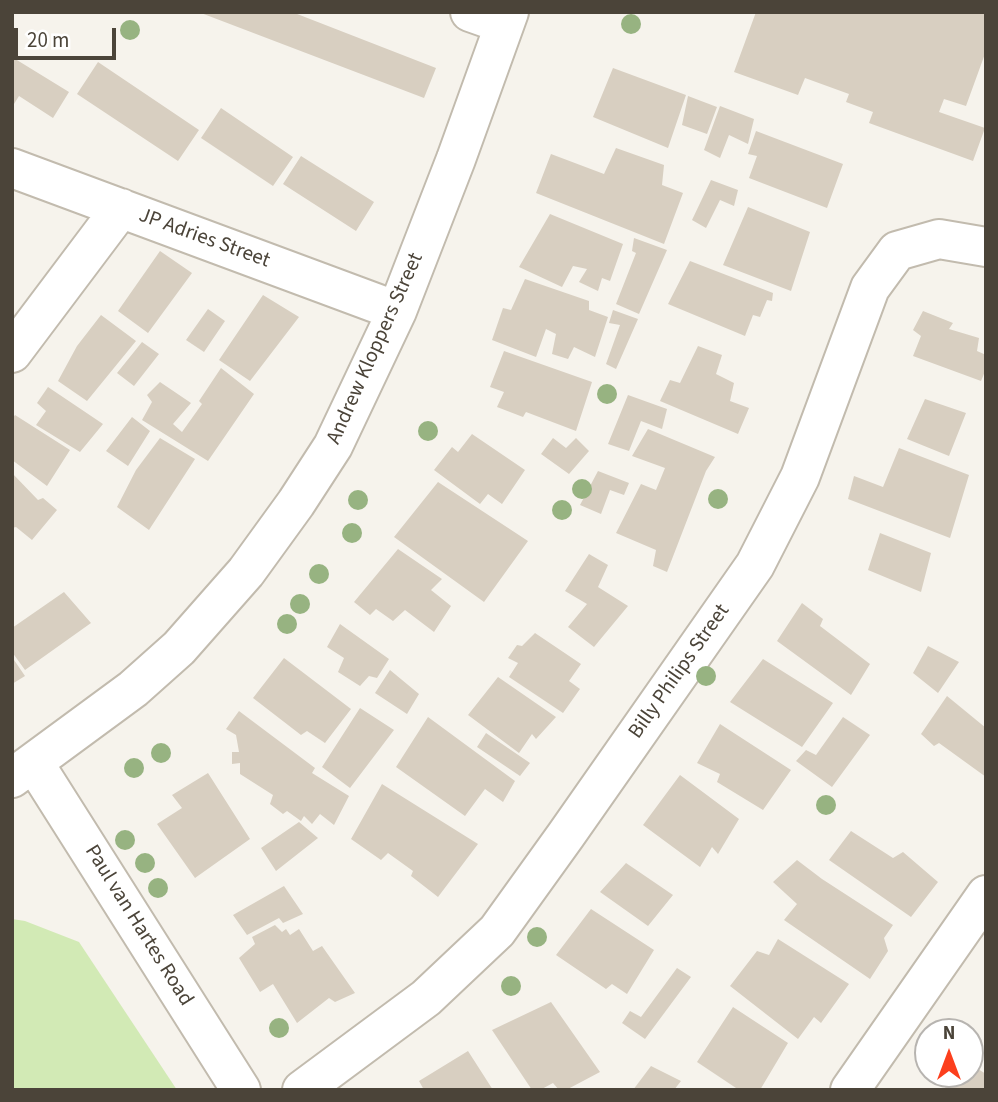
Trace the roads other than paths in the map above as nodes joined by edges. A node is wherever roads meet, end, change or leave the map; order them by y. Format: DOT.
graph roads {
  1 [pos="495,16"];
  2 [pos="12,168"];
  3 [pos="121,208"];
  4 [pos="986,247"];
  5 [pos="397,311"];
  6 [pos="12,353"];
  7 [pos="23,771"];
  8 [pos="986,895"];
  9 [pos="241,1090"];
  10 [pos="302,1090"];
  11 [pos="850,1090"];
  1 -- 5 [label="street, Andrew Kloppers Street"];
  2 -- 3 [label="street, JP Adries Street"];
  3 -- 5 [label="street, JP Adries Street"];
  3 -- 6 [label="street"];
  4 -- 10 [label="street, Billy Philips Street"];
  5 -- 7 [label="street, Andrew Kloppers Street"];
  7 -- 9 [label="street, Paul van Hartes Road"];
  8 -- 11 [label="street"];
}
